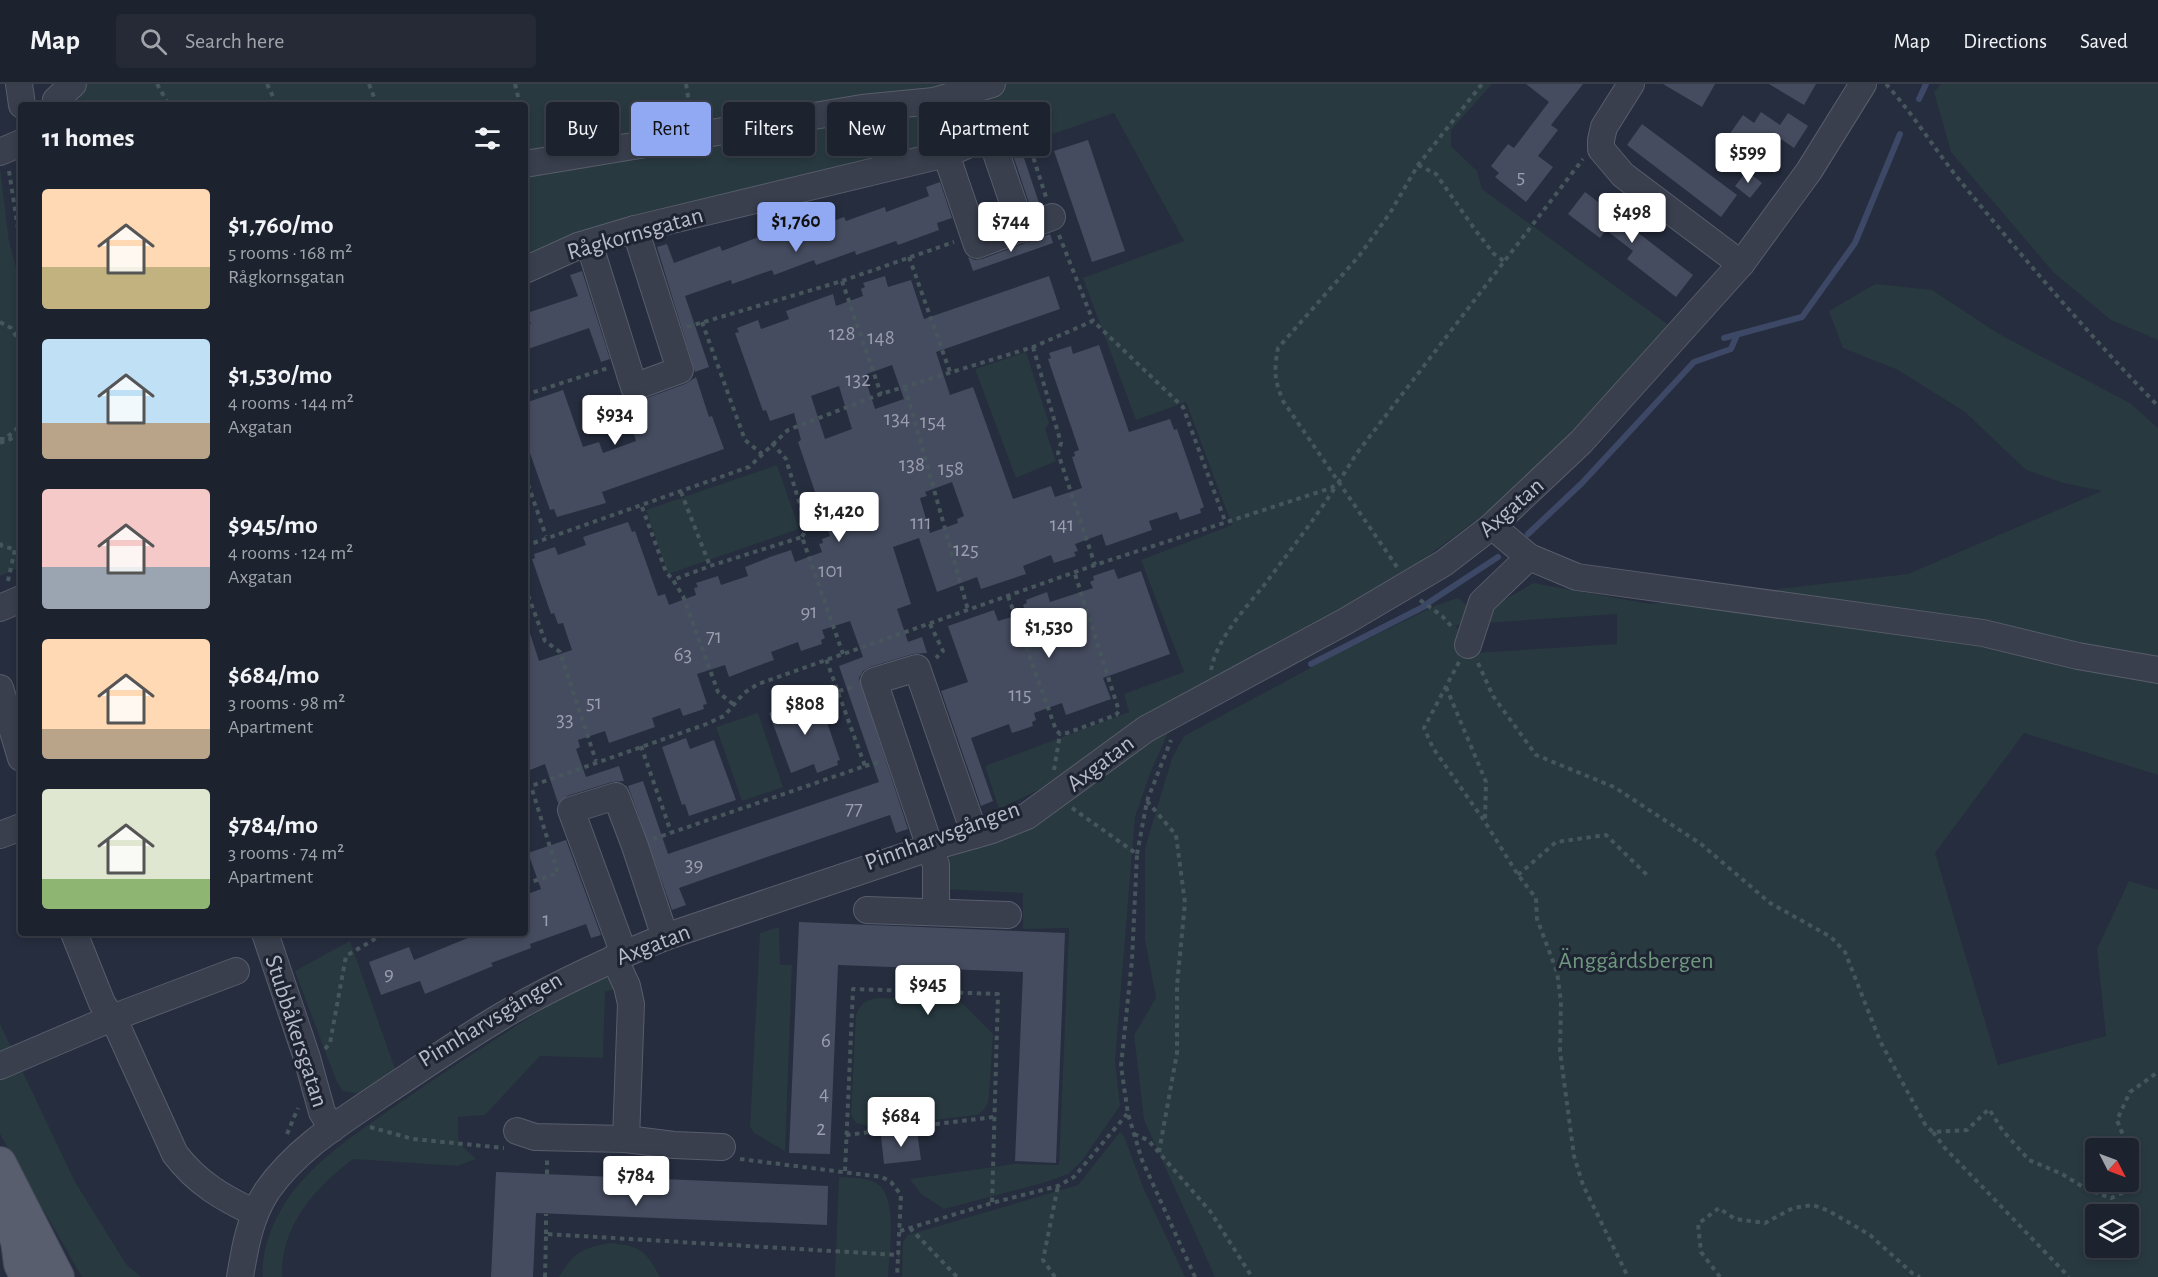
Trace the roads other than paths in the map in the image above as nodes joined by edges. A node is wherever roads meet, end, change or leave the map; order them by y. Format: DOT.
graph roads {
  1 [pos="19,84"];
  2 [pos="73,84"];
  3 [pos="992,84"];
  4 [pos="1631,84"];
  5 [pos="1863,84"];
  6 [pos="22,102"];
  7 [pos="56,102"];
  8 [pos="938,156"];
  9 [pos="947,156"];
  10 [pos="997,156"];
  11 [pos="528,164"];
  12 [pos="1052,217"];
  13 [pos="635,229"];
  14 [pos="1022,229"];
  15 [pos="588,243"];
  16 [pos="1741,264"];
  17 [pos="528,269"];
  18 [pos="1492,526"];
  19 [pos="1529,557"];
  20 [pos="1468,645"];
  21 [pos="2158,670"];
  22 [pos="0,688"];
  23 [pos="18,748"];
  24 [pos="18,828"];
  25 [pos="975,835"];
  26 [pos="0,836"];
  27 [pos="929,848"];
  28 [pos="867,910"];
  29 [pos="936,912"];
  30 [pos="1008,915"];
  31 [pos="75,936"];
  32 [pos="266,936"];
  33 [pos="665,937"];
  34 [pos="619,956"];
  35 [pos="236,971"];
  36 [pos="112,1018"];
  37 [pos="0,1066"];
  38 [pos="332,1129"];
  39 [pos="626,1139"];
  40 [pos="515,1140"];
  41 [pos="722,1147"];
  42 [pos="0,1163"];
  43 [pos="0,1204"];
  44 [pos="255,1213"];
  45 [pos="17,1241"];
  46 [pos="26,1277"];
  47 [pos="41,1277"];
  48 [pos="58,1277"];
  49 [pos="240,1277"];
  1 -- 6 [label="street"];
  2 -- 7 [label="street"];
  3 -- 11 [label="street"];
  4 -- 16 [label="street"];
  5 -- 16 [label="street, Axgatan"];
  8 -- 13 [label="street, Rågkornsgatan"];
  9 -- 14 [label="street"];
  10 -- 14 [label="street"];
  12 -- 14 [label="street"];
  13 -- 15 [label="street, Rågkornsgatan"];
  13 -- 15 [label="street"];
  15 -- 17 [label="street, Rågkornsgatan"];
  16 -- 18 [label="street, Axgatan"];
  18 -- 19 [label="street"];
  18 -- 25 [label="street, Axgatan"];
  19 -- 20 [label="street"];
  19 -- 21 [label="street"];
  22 -- 23 [label="street"];
  24 -- 26 [label="street"];
  25 -- 27 [label="street, Axgatan"];
  25 -- 27 [label="street"];
  27 -- 29 [label="street"];
  27 -- 33 [label="street, Axgatan"];
  28 -- 29 [label="street"];
  29 -- 30 [label="street"];
  31 -- 36 [label="street"];
  32 -- 38 [label="street, Stubbåkersgatan"];
  33 -- 34 [label="street, Axgatan"];
  33 -- 34 [label="street"];
  34 -- 38 [label="street, Axgatan"];
  34 -- 39 [label="street"];
  35 -- 36 [label="street"];
  36 -- 37 [label="street"];
  36 -- 44 [label="street"];
  38 -- 44 [label="street, Axgatan"];
  39 -- 40 [label="street"];
  39 -- 41 [label="street"];
  42 -- 48 [label="main road"];
  43 -- 45 [label="main road"];
  44 -- 49 [label="street, Axgatan"];
  45 -- 46 [label="main road"];
  45 -- 47 [label="street"];
}
